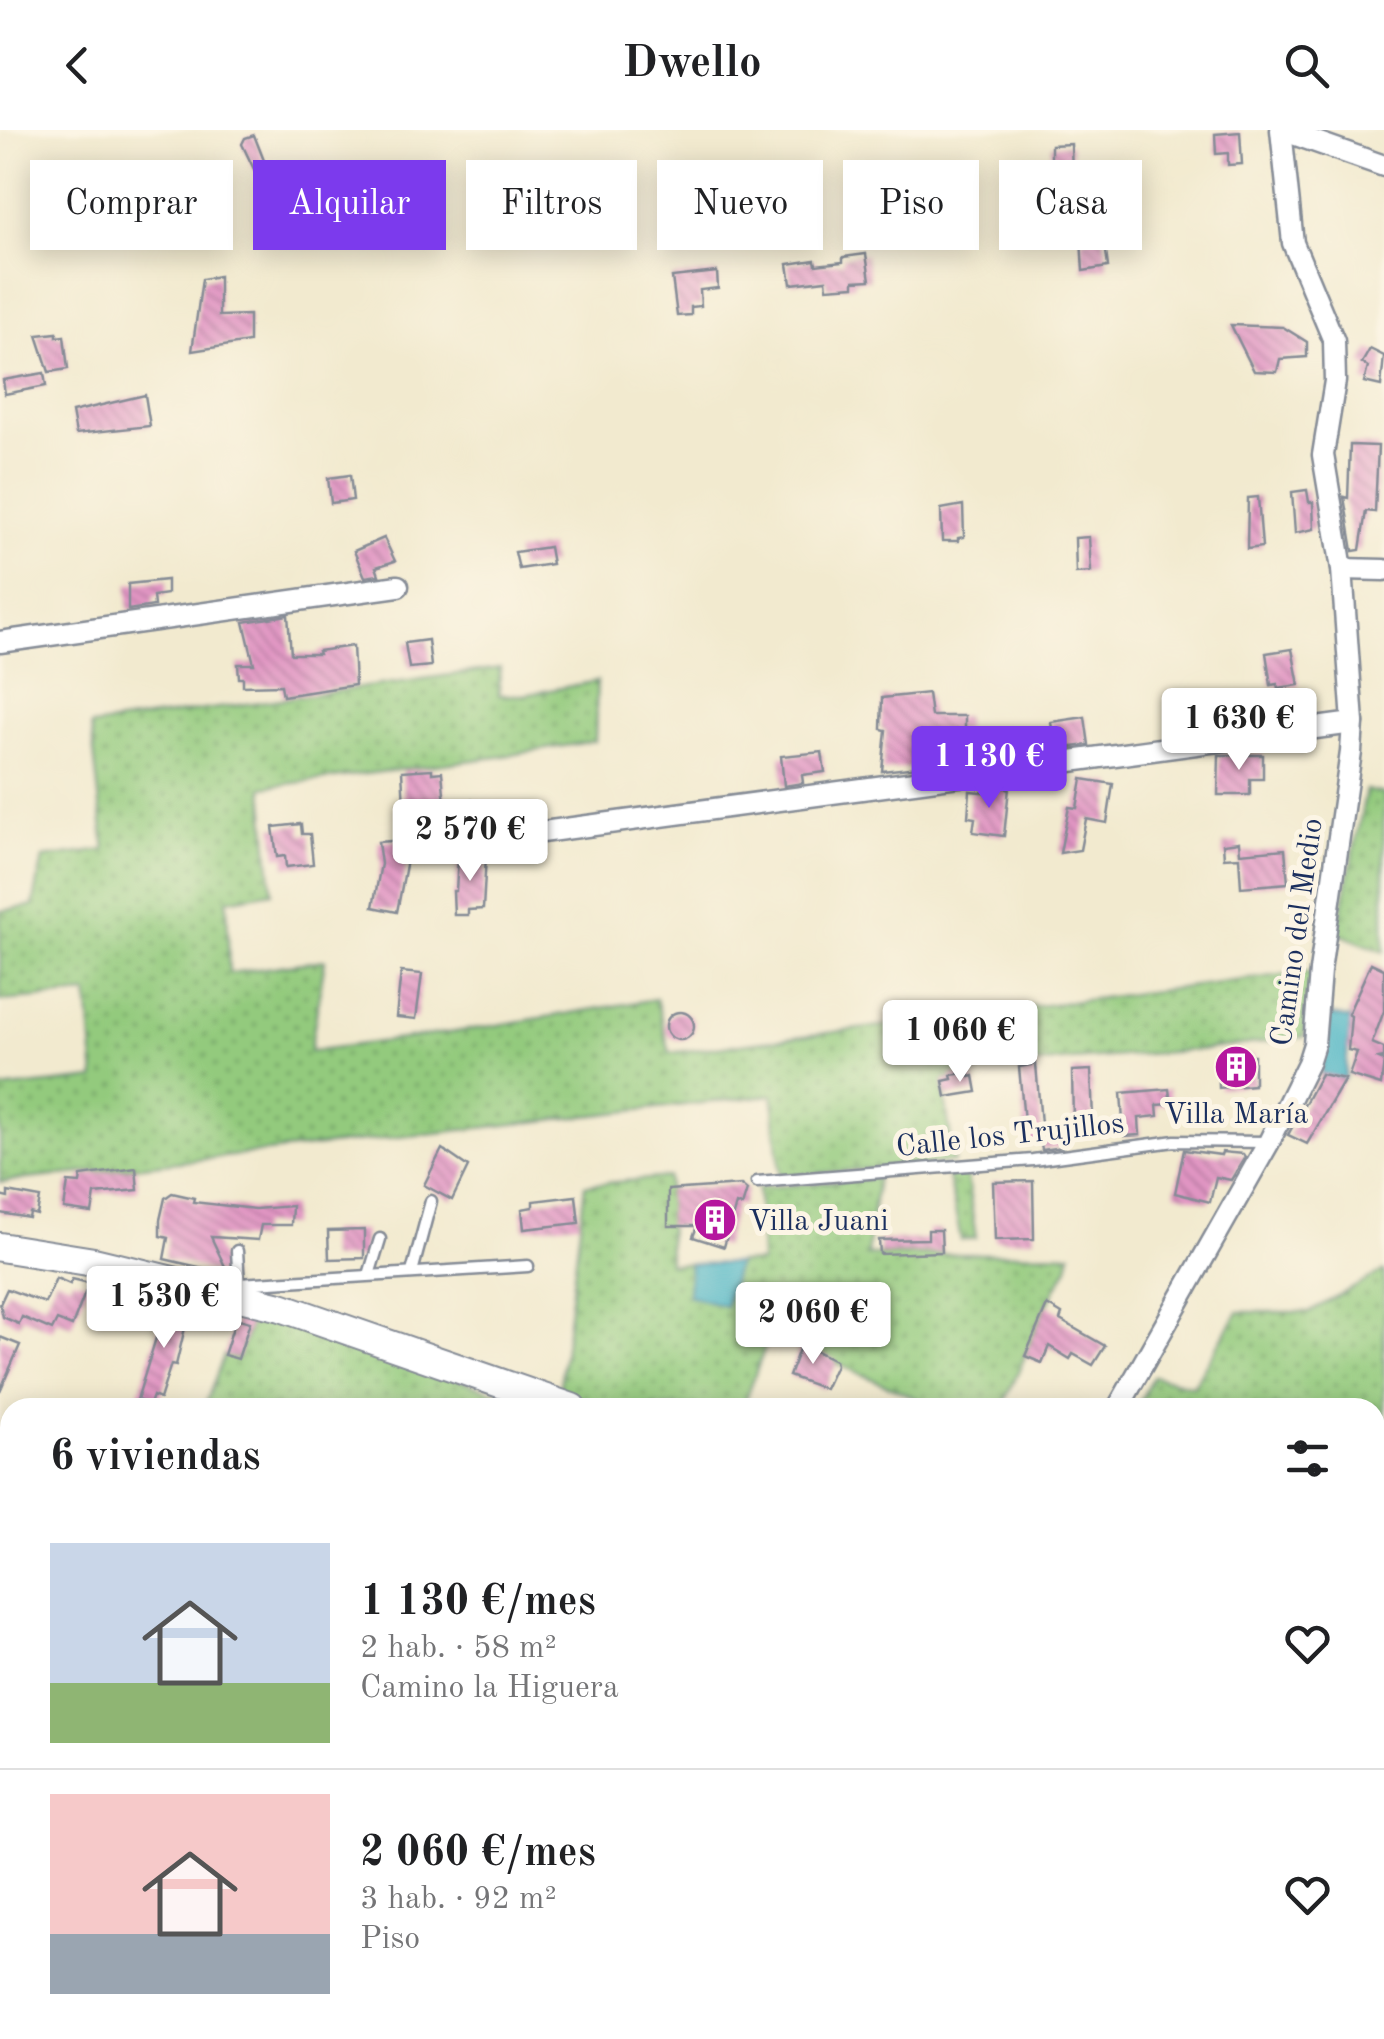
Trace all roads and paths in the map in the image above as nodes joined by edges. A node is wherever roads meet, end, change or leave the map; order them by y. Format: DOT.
graph roads {
  1 [pos="1281,130"];
  2 [pos="1384,166"];
  3 [pos="1342,569"];
  4 [pos="1384,570"];
  5 [pos="398,586"];
  6 [pos="0,642"];
  7 [pos="1353,723"];
  8 [pos="431,847"];
  9 [pos="1268,1142"];
  10 [pos="758,1182"];
  11 [pos="431,1201"];
  12 [pos="380,1239"];
  13 [pos="0,1246"];
  14 [pos="236,1251"];
  15 [pos="528,1266"];
  16 [pos="412,1272"];
  17 [pos="369,1276"];
  18 [pos="238,1290"];
  19 [pos="543,1398"];
  20 [pos="1124,1398"];
  1 -- 2 [label="street"];
  1 -- 3 [label="street, Camino del Medio"];
  3 -- 4 [label="street"];
  3 -- 7 [label="street, Camino del Medio"];
  5 -- 6 [label="street"];
  7 -- 8 [label="street"];
  7 -- 9 [label="street, Camino del Medio"];
  9 -- 10 [label="lane, Calle los Trujillos"];
  9 -- 20 [label="street, Camino del Medio"];
  11 -- 16 [label="lane"];
  12 -- 17 [label="lane"];
  13 -- 18 [label="main road"];
  14 -- 18 [label="lane"];
  15 -- 16 [label="lane"];
  16 -- 17 [label="lane"];
  17 -- 18 [label="lane"];
  18 -- 19 [label="main road"];
}
